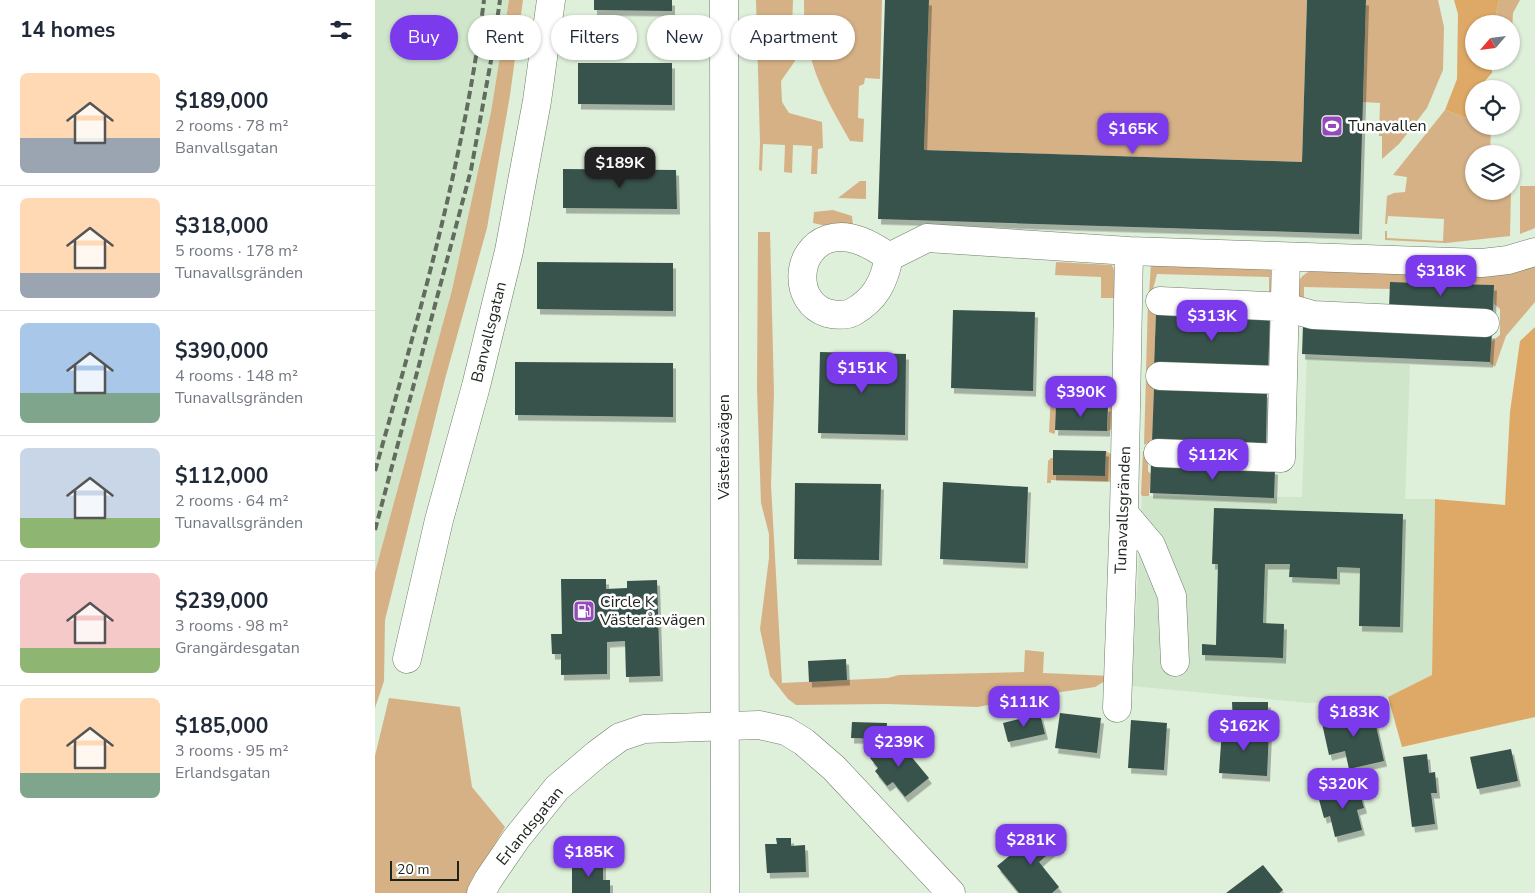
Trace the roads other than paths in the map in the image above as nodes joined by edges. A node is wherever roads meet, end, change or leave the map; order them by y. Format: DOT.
graph roads {
  1 [pos="551,0"];
  2 [pos="724,0"];
  3 [pos="1129,251"];
  4 [pos="1535,252"];
  5 [pos="889,257"];
  6 [pos="1286,257"];
  7 [pos="1160,301"];
  8 [pos="1285,307"];
  9 [pos="1485,324"];
  10 [pos="1160,376"];
  11 [pos="1282,380"];
  12 [pos="1158,453"];
  13 [pos="1124,513"];
  14 [pos="407,659"];
  15 [pos="1175,662"];
  16 [pos="1117,708"];
  17 [pos="724,726"];
  18 [pos="481,893"];
  19 [pos="725,893"];
  20 [pos="951,893"];
  1 -- 14 [label="street, Banvallsgatan"];
  2 -- 17 [label="street, Västeråsvägen"];
  3 -- 5 [label="street"];
  3 -- 6 [label="street"];
  3 -- 13 [label="street, Tunavallsgränden"];
  4 -- 6 [label="street"];
  6 -- 8 [label="street"];
  7 -- 8 [label="street"];
  8 -- 9 [label="street"];
  8 -- 11 [label="street"];
  10 -- 11 [label="street"];
  11 -- 12 [label="street"];
  13 -- 15 [label="street"];
  13 -- 16 [label="street, Tunavallsgränden"];
  17 -- 18 [label="street, Erlandsgatan"];
  17 -- 19 [label="street, Västeråsvägen"];
  17 -- 20 [label="street, Erlandsgatan"];
}
